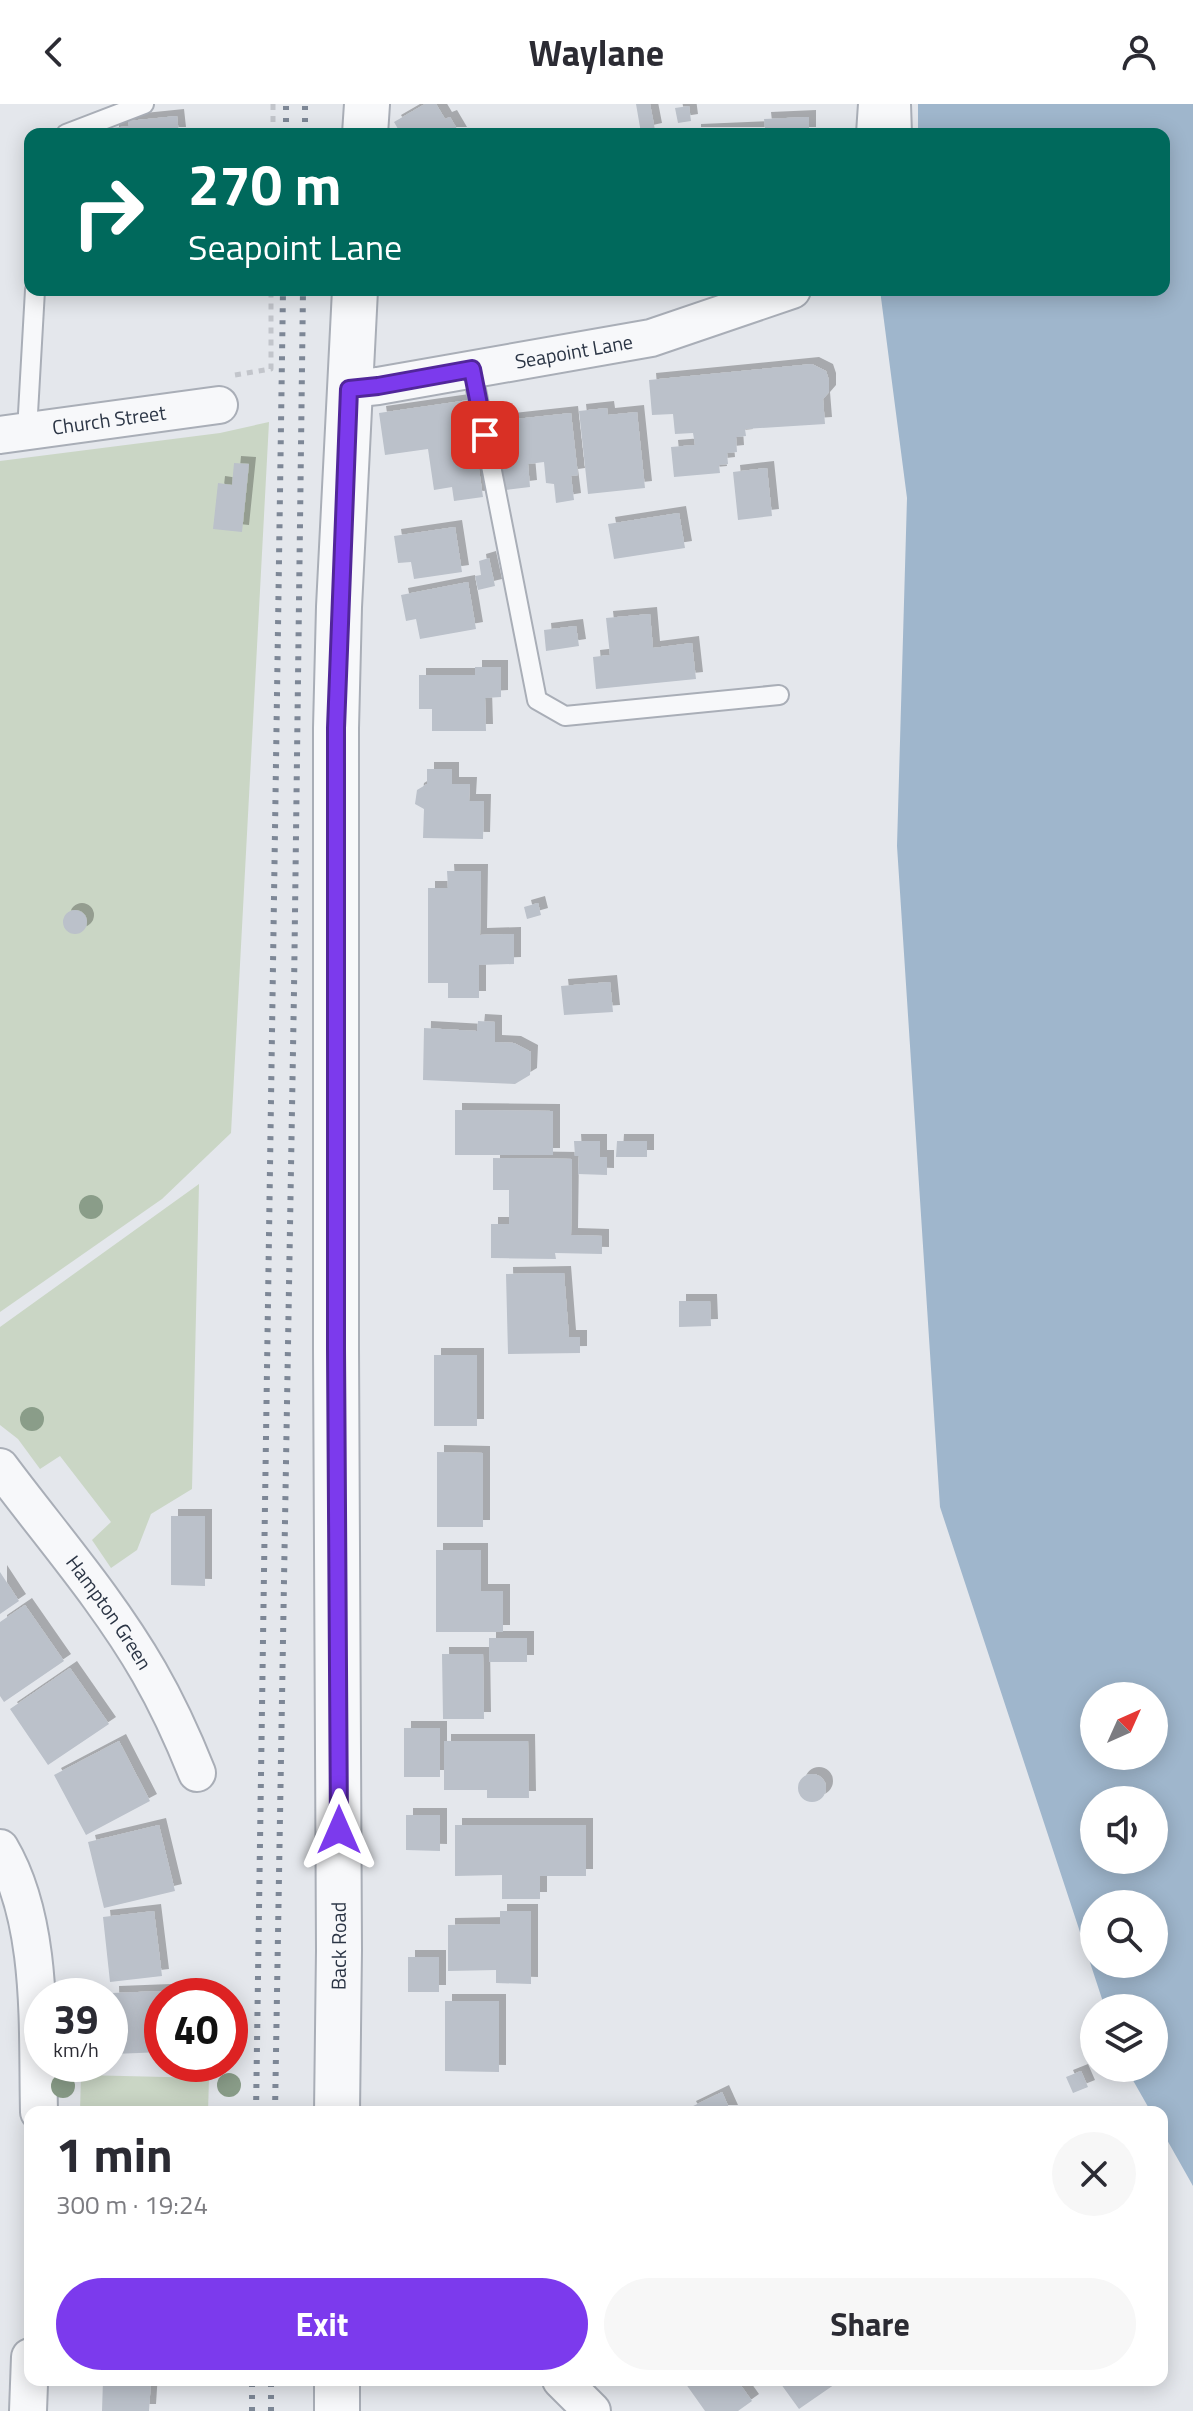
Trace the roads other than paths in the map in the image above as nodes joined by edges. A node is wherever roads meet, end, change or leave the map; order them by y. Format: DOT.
graph roads {
  1 [pos="144,104"];
  2 [pos="367,104"];
  3 [pos="877,104"];
  4 [pos="901,104"];
  5 [pos="77,128"];
  6 [pos="365,128"];
  7 [pos="875,128"];
  8 [pos="902,128"];
  9 [pos="34,296"];
  10 [pos="355,296"];
  11 [pos="774,296"];
  12 [pos="472,369"];
  13 [pos="349,389"];
  14 [pos="219,405"];
  15 [pos="14,433"];
  16 [pos="779,695"];
  17 [pos="0,1467"];
  18 [pos="197,1773"];
  19 [pos="0,1848"];
  20 [pos="39,2106"];
  21 [pos="337,2106"];
  22 [pos="29,2386"];
  23 [pos="337,2386"];
  24 [pos="567,2386"];
  25 [pos="28,2411"];
  26 [pos="337,2411"];
  27 [pos="592,2411"];
  1 -- 5 [label="lane"];
  2 -- 6 [label="street"];
  3 -- 7 [label="street"];
  4 -- 8 [label="lane"];
  9 -- 15 [label="lane"];
  10 -- 13 [label="street, Back Road"];
  11 -- 12 [label="street, Seapoint Lane"];
  12 -- 13 [label="street, Seapoint Lane"];
  12 -- 16 [label="lane"];
  13 -- 21 [label="street, Back Road"];
  14 -- 15 [label="street, Church Street"];
  17 -- 18 [label="street, Hampton Green"];
  19 -- 20 [label="street"];
  22 -- 25 [label="street"];
  23 -- 26 [label="street"];
  24 -- 27 [label="street"];
}
